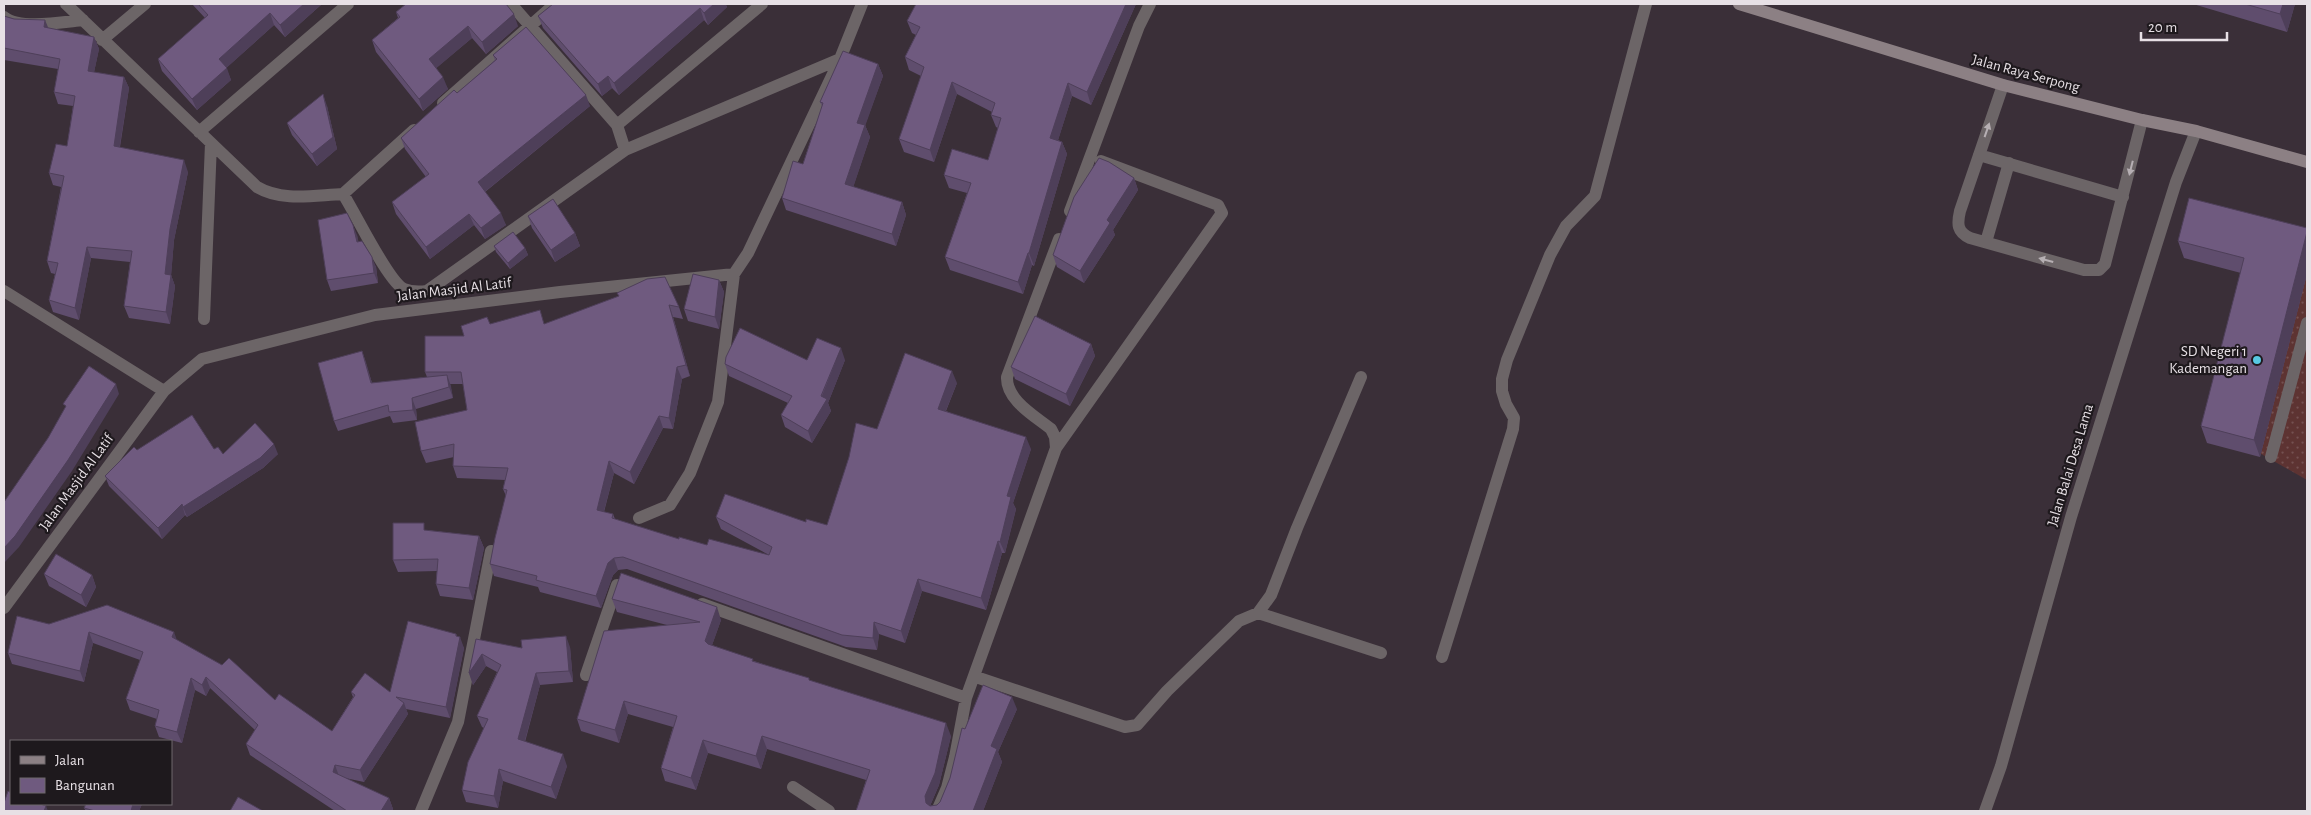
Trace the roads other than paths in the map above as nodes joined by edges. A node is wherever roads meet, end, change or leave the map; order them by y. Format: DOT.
graph roads {
  1 [pos="66,4"];
  2 [pos="145,4"];
  3 [pos="348,4"];
  4 [pos="511,4"];
  5 [pos="555,4"];
  6 [pos="762,4"];
  7 [pos="862,4"];
  8 [pos="1150,4"];
  9 [pos="1646,4"];
  10 [pos="1739,4"];
  11 [pos="4,17"];
  12 [pos="83,20"];
  13 [pos="529,26"];
  14 [pos="102,40"];
  15 [pos="840,59"];
  16 [pos="2003,85"];
  17 [pos="436,110"];
  18 [pos="2142,120"];
  19 [pos="422,123"];
  20 [pos="617,125"];
  21 [pos="2196,131"];
  22 [pos="199,132"];
  23 [pos="211,143"];
  24 [pos="625,150"];
  25 [pos="1979,155"];
  26 [pos="1090,157"];
  27 [pos="2307,162"];
  28 [pos="2009,163"];
  29 [pos="343,194"];
  30 [pos="2123,197"];
  31 [pos="1986,242"];
  32 [pos="734,274"];
  33 [pos="4,292"];
  34 [pos="204,319"];
  35 [pos="2307,323"];
  36 [pos="1361,377"];
  37 [pos="164,391"];
  38 [pos="1056,448"];
  39 [pos="2271,457"];
  40 [pos="639,518"];
  41 [pos="491,551"];
  42 [pos="625,577"];
  43 [pos="689,600"];
  44 [pos="4,608"];
  45 [pos="1258,613"];
  46 [pos="1381,652"];
  47 [pos="1442,657"];
  48 [pos="586,675"];
  49 [pos="976,677"];
  50 [pos="966,698"];
  51 [pos="793,786"];
  52 [pos="420,811"];
  53 [pos="829,811"];
  54 [pos="937,811"];
  55 [pos="1985,811"];
  1 -- 12 [label="street"];
  2 -- 14 [label="street"];
  3 -- 22 [label="street"];
  4 -- 13 [label="street"];
  5 -- 13 [label="street"];
  6 -- 20 [label="street"];
  7 -- 15 [label="street"];
  8 -- 26 [label="street"];
  9 -- 47 [label="street"];
  10 -- 16 [label="main road, Jalan Raya Serpong"];
  11 -- 12 [label="street"];
  12 -- 14 [label="street"];
  13 -- 17 [label="street"];
  13 -- 20 [label="street"];
  14 -- 22 [label="street"];
  15 -- 24 [label="street"];
  15 -- 32 [label="street"];
  16 -- 18 [label="main road, Jalan Raya Serpong"];
  25 -- 16 [label="street, one-way"];
  18 -- 21 [label="main road, Jalan Raya Serpong"];
  18 -- 30 [label="street, one-way"];
  19 -- 29 [label="street"];
  20 -- 24 [label="street"];
  21 -- 27 [label="main road, Jalan Raya Serpong"];
  21 -- 55 [label="street, Jalan Balai Desa Lama"];
  22 -- 23 [label="street"];
  23 -- 29 [label="street"];
  23 -- 34 [label="street"];
  24 -- 29 [label="street"];
  25 -- 28 [label="street"];
  25 -- 31 [label="street"];
  26 -- 38 [label="street"];
  26 -- 38 [label="street"];
  28 -- 30 [label="street"];
  28 -- 31 [label="street"];
  30 -- 31 [label="street, one-way"];
  32 -- 37 [label="street, Jalan Masjid Al Latif"];
  32 -- 40 [label="street"];
  33 -- 37 [label="street"];
  35 -- 39 [label="street"];
  36 -- 45 [label="street"];
  37 -- 44 [label="street, Jalan Masjid Al Latif"];
  38 -- 49 [label="street"];
  41 -- 52 [label="street"];
  42 -- 48 [label="street"];
  43 -- 50 [label="street"];
  45 -- 46 [label="street"];
  45 -- 49 [label="street"];
  49 -- 50 [label="street"];
  50 -- 54 [label="street"];
  51 -- 53 [label="street"];
}
